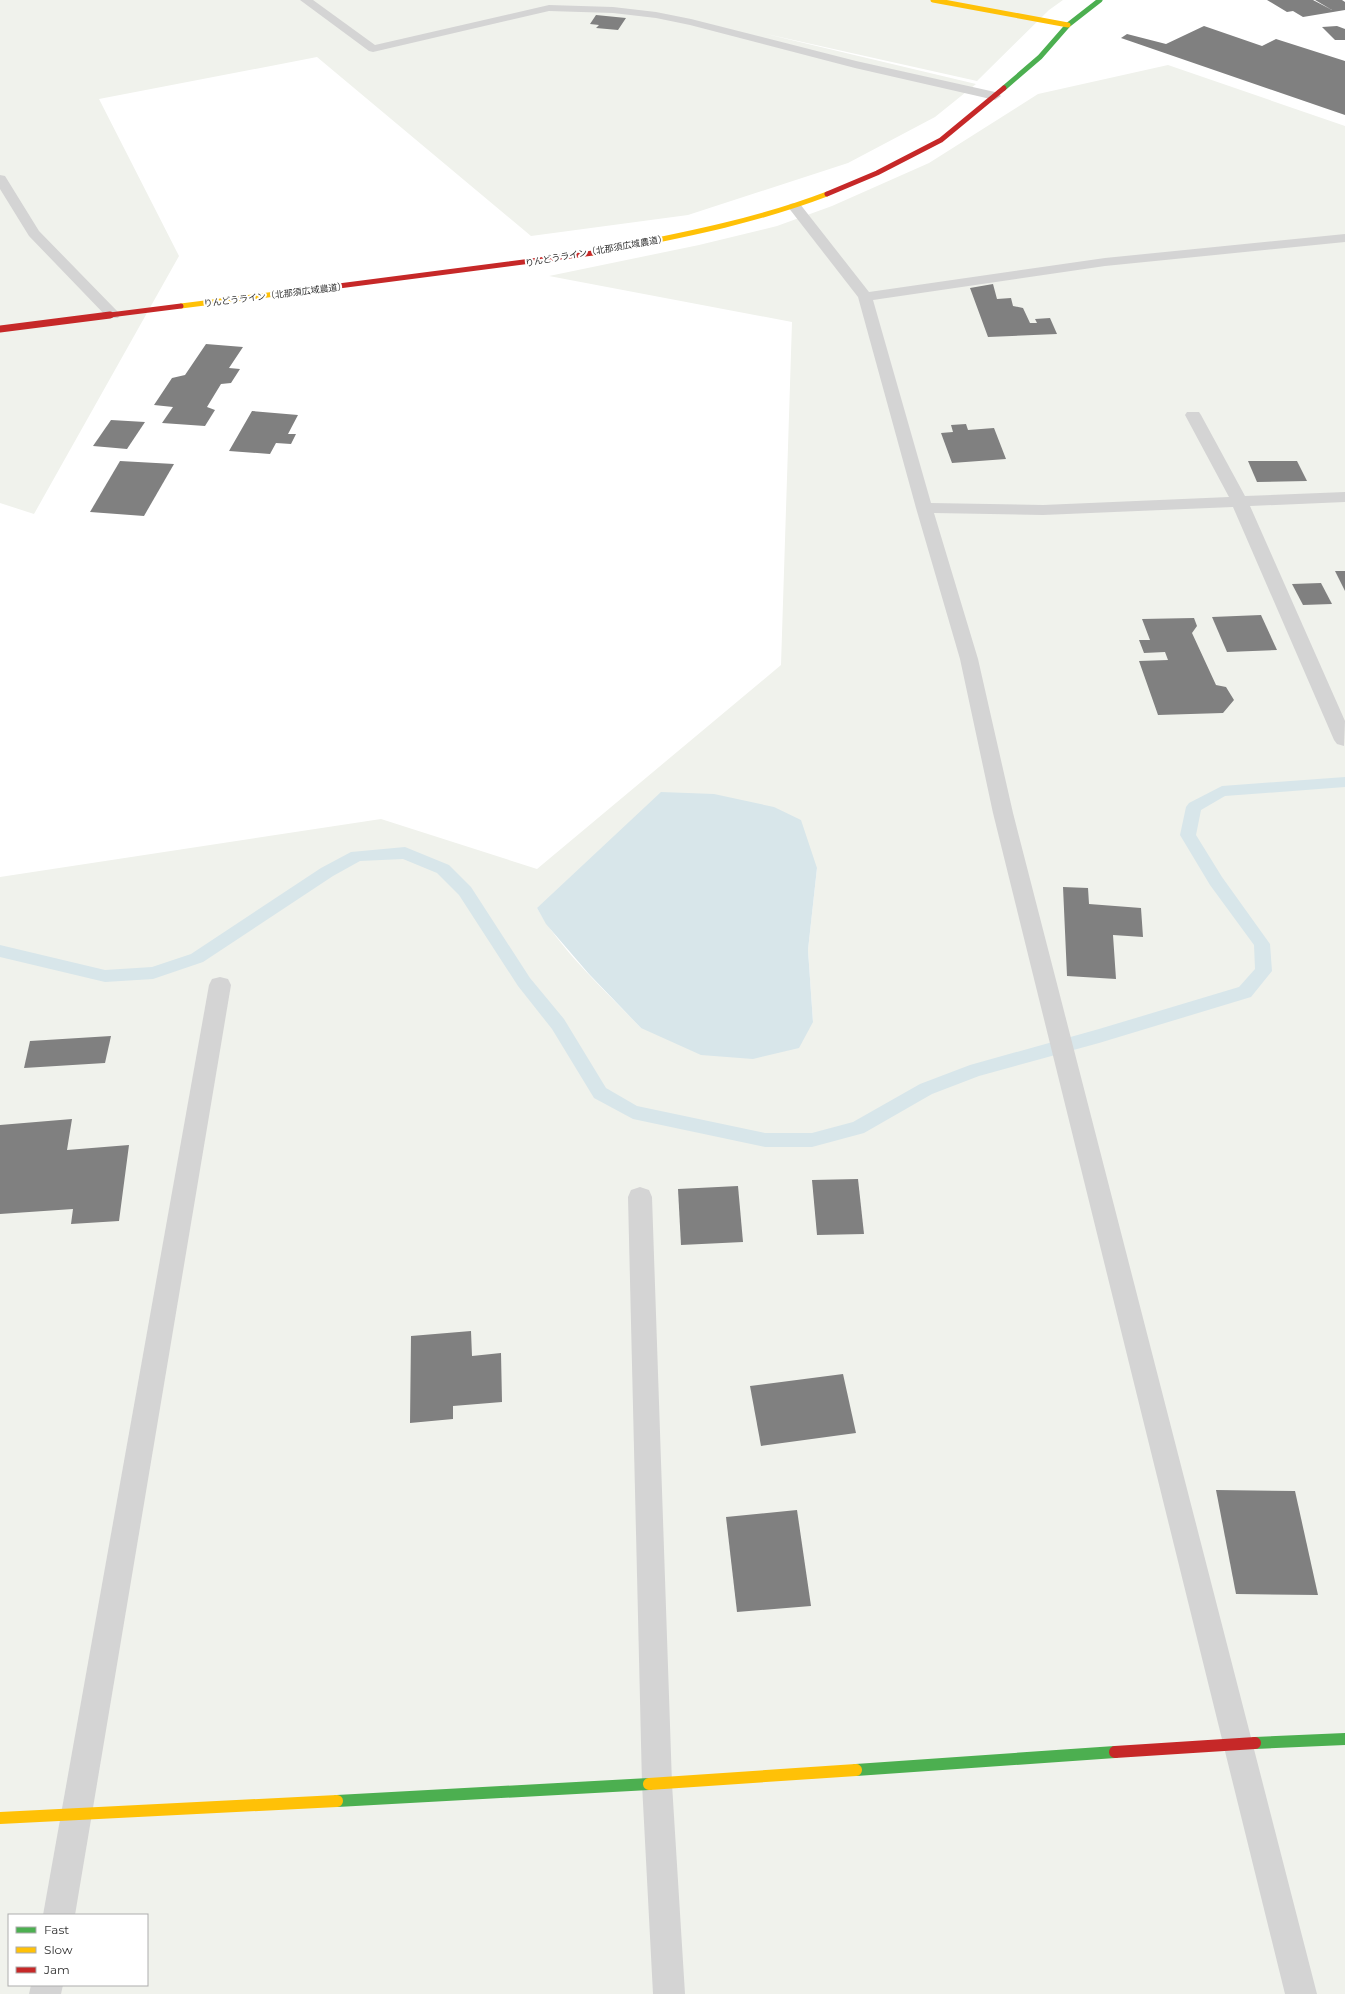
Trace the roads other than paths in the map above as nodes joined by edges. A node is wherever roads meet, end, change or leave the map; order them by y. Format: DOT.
graph roads {
  1 [pos="306,0"];
  2 [pos="539,0"];
  3 [pos="933,0"];
  4 [pos="1100,0"];
  5 [pos="549,8"];
  6 [pos="1068,25"];
  7 [pos="995,96"];
  8 [pos="0,179"];
  9 [pos="795,207"];
  10 [pos="1345,238"];
  11 [pos="865,297"];
  12 [pos="113,315"];
  13 [pos="0,329"];
  14 [pos="1193,415"];
  15 [pos="1345,497"];
  16 [pos="1239,501"];
  17 [pos="924,508"];
  18 [pos="1344,740"];
  19 [pos="220,985"];
  20 [pos="640,1197"];
  21 [pos="1345,1739"];
  22 [pos="1237,1744"];
  23 [pos="658,1784"];
  24 [pos="76,1814"];
  25 [pos="0,1818"];
  26 [pos="59,1914"];
  27 [pos="669,1994"];
  28 [pos="1301,1994"];
  1 -- 5 [label="lane"];
  2 -- 5 [label="lane"];
  3 -- 6 [label="street"];
  4 -- 6 [label="street, りんどうライン（北那須広域農道）"];
  5 -- 7 [label="lane"];
  6 -- 7 [label="street, りんどうライン（北那須広域農道）"];
  7 -- 9 [label="street, りんどうライン（北那須広域農道）"];
  8 -- 12 [label="lane"];
  9 -- 11 [label="lane"];
  9 -- 12 [label="street, りんどうライン（北那須広域農道）"];
  10 -- 11 [label="lane"];
  11 -- 17 [label="lane"];
  12 -- 13 [label="street, りんどうライン（北那須広域農道）"];
  14 -- 16 [label="lane"];
  15 -- 16 [label="lane"];
  16 -- 17 [label="lane"];
  16 -- 18 [label="lane"];
  17 -- 22 [label="lane"];
  19 -- 24 [label="lane"];
  20 -- 23 [label="lane"];
  21 -- 22 [label="street"];
  22 -- 23 [label="street"];
  22 -- 28 [label="lane"];
  23 -- 24 [label="street"];
  23 -- 27 [label="lane"];
  24 -- 25 [label="street"];
  24 -- 26 [label="lane"];
}
